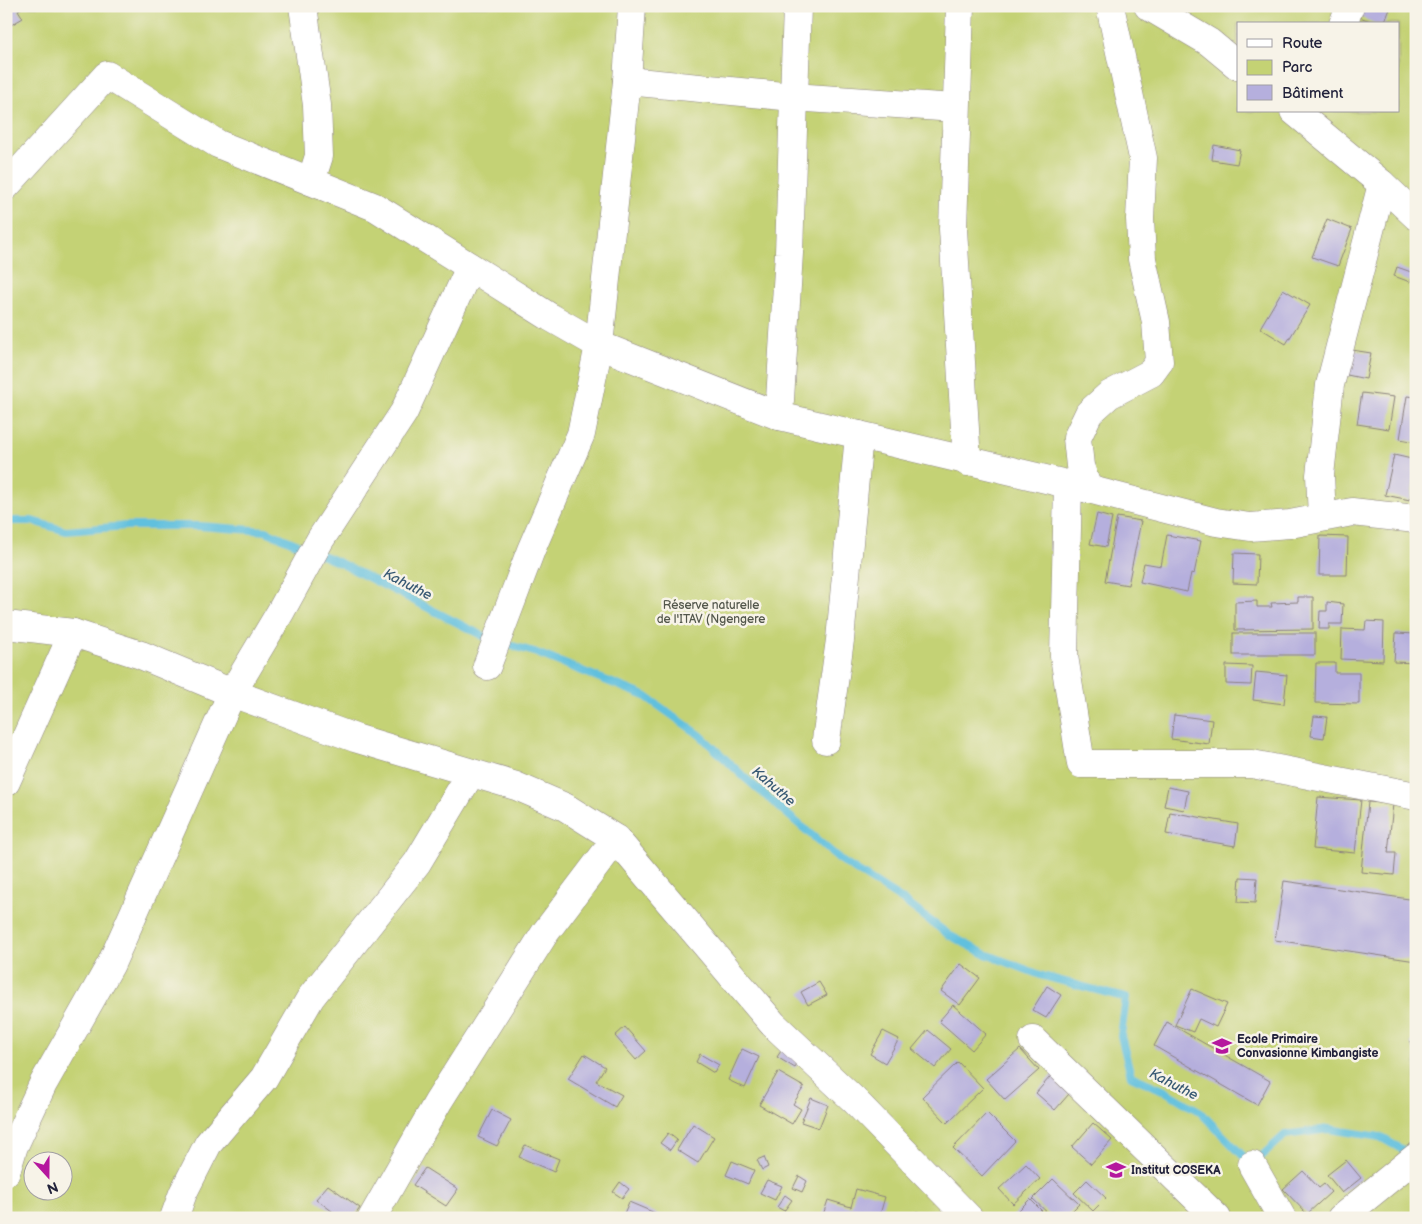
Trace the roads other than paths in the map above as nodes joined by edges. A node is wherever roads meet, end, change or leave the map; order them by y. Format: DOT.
graph roads {
  1 [pos="303,6"];
  2 [pos="632,6"];
  3 [pos="797,6"];
  4 [pos="960,6"];
  5 [pos="1110,6"];
  6 [pos="1148,6"];
  7 [pos="1350,6"];
  8 [pos="1344,22"];
  9 [pos="1237,65"];
  10 [pos="627,81"];
  11 [pos="793,97"];
  12 [pos="955,108"];
  13 [pos="1306,116"];
  14 [pos="311,181"];
  15 [pos="1382,184"];
  16 [pos="6,186"];
  17 [pos="1416,216"];
  18 [pos="470,267"];
  19 [pos="599,345"];
  20 [pos="778,416"];
  21 [pos="859,434"];
  22 [pos="967,462"];
  23 [pos="1078,487"];
  24 [pos="1322,517"];
  25 [pos="1416,519"];
  26 [pos="6,625"];
  27 [pos="73,633"];
  28 [pos="487,666"];
  29 [pos="232,693"];
  30 [pos="826,740"];
  31 [pos="471,773"];
  32 [pos="6,782"];
  33 [pos="1416,796"];
  34 [pos="616,839"];
  35 [pos="1033,1040"];
  36 [pos="1406,1164"];
  37 [pos="1252,1166"];
  38 [pos="6,1172"];
  39 [pos="174,1218"];
  40 [pos="372,1218"];
  41 [pos="969,1218"];
  42 [pos="1217,1218"];
  43 [pos="1282,1218"];
  44 [pos="1341,1218"];
  1 -- 14 [label="street"];
  2 -- 10 [label="street"];
  3 -- 11 [label="street"];
  4 -- 12 [label="street"];
  5 -- 23 [label="street"];
  6 -- 9 [label="street"];
  7 -- 8 [label="street"];
  10 -- 11 [label="street"];
  10 -- 19 [label="street"];
  11 -- 12 [label="street"];
  11 -- 20 [label="street"];
  12 -- 22 [label="street"];
  13 -- 15 [label="street"];
  14 -- 16 [label="street"];
  14 -- 18 [label="street"];
  15 -- 17 [label="street"];
  15 -- 24 [label="street"];
  18 -- 19 [label="street"];
  18 -- 29 [label="street"];
  19 -- 20 [label="street"];
  19 -- 28 [label="street"];
  20 -- 21 [label="street"];
  21 -- 22 [label="street"];
  21 -- 30 [label="street"];
  22 -- 23 [label="street"];
  23 -- 24 [label="street"];
  23 -- 33 [label="street"];
  24 -- 25 [label="street"];
  26 -- 27 [label="street"];
  27 -- 29 [label="street"];
  27 -- 32 [label="street"];
  29 -- 31 [label="street"];
  29 -- 38 [label="street"];
  31 -- 34 [label="street"];
  31 -- 39 [label="street"];
  34 -- 40 [label="street"];
  34 -- 41 [label="street"];
  35 -- 42 [label="street"];
  36 -- 44 [label="street"];
  37 -- 43 [label="street"];
}
